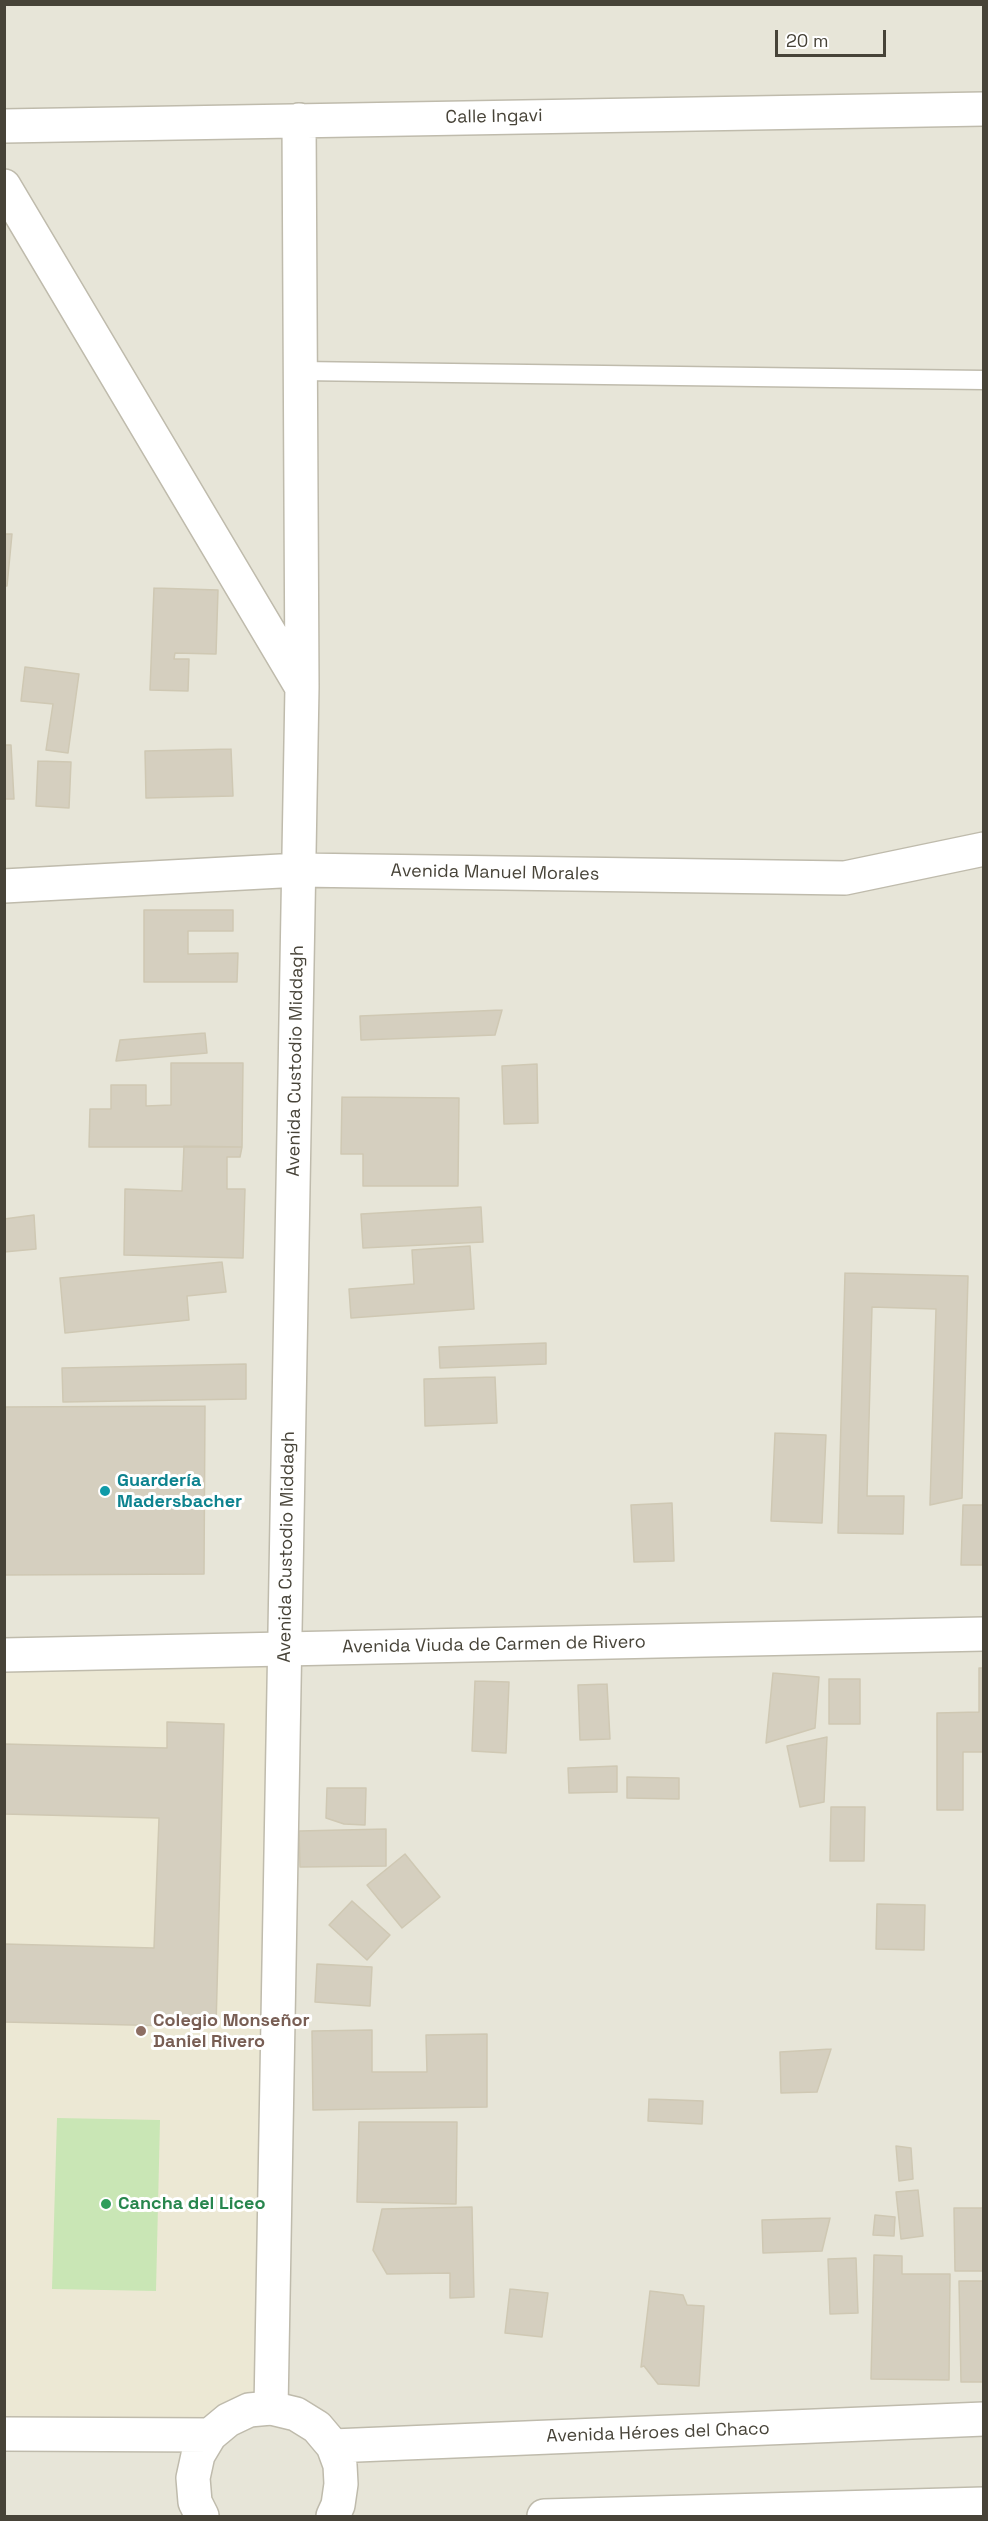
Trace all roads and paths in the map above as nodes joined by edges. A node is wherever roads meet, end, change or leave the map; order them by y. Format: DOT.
graph roads {
  1 [pos="984,109"];
  2 [pos="299,120"];
  3 [pos="4,126"];
  4 [pos="4,186"];
  5 [pos="300,371"];
  6 [pos="984,380"];
  7 [pos="302,687"];
  8 [pos="984,849"];
  9 [pos="299,870"];
  10 [pos="4,886"];
  11 [pos="984,1634"];
  12 [pos="285,1649"];
  13 [pos="4,1655"];
  14 [pos="271,2408"];
  15 [pos="984,2419"];
  16 [pos="4,2434"];
  17 [pos="210,2435"];
  18 [pos="333,2446"];
  19 [pos="984,2504"];
  20 [pos="202,2517"];
  21 [pos="333,2517"];
  22 [pos="544,2517"];
  1 -- 2 [label="street, Calle Ingavi"];
  2 -- 3 [label="street, Calle Ingavi"];
  2 -- 5 [label="street, Avenida Custodio Middagh"];
  4 -- 7 [label="street"];
  5 -- 6 [label="lane"];
  5 -- 7 [label="street, Avenida Custodio Middagh"];
  7 -- 9 [label="street, Avenida Custodio Middagh"];
  8 -- 9 [label="street, Avenida Manuel Morales"];
  9 -- 10 [label="street, Avenida Manuel Morales"];
  9 -- 12 [label="street, Avenida Custodio Middagh"];
  11 -- 12 [label="street, Avenida Viuda de Carmen de Rivero"];
  12 -- 13 [label="street, Avenida Viuda de Carmen de Rivero"];
  12 -- 14 [label="street, Avenida Custodio Middagh"];
  14 -- 17 [label="street"];
  14 -- 18 [label="street"];
  15 -- 18 [label="street, Avenida Héroes del Chaco"];
  16 -- 17 [label="street"];
  17 -- 20 [label="street"];
  18 -- 21 [label="street"];
  19 -- 22 [label="street"];
}
